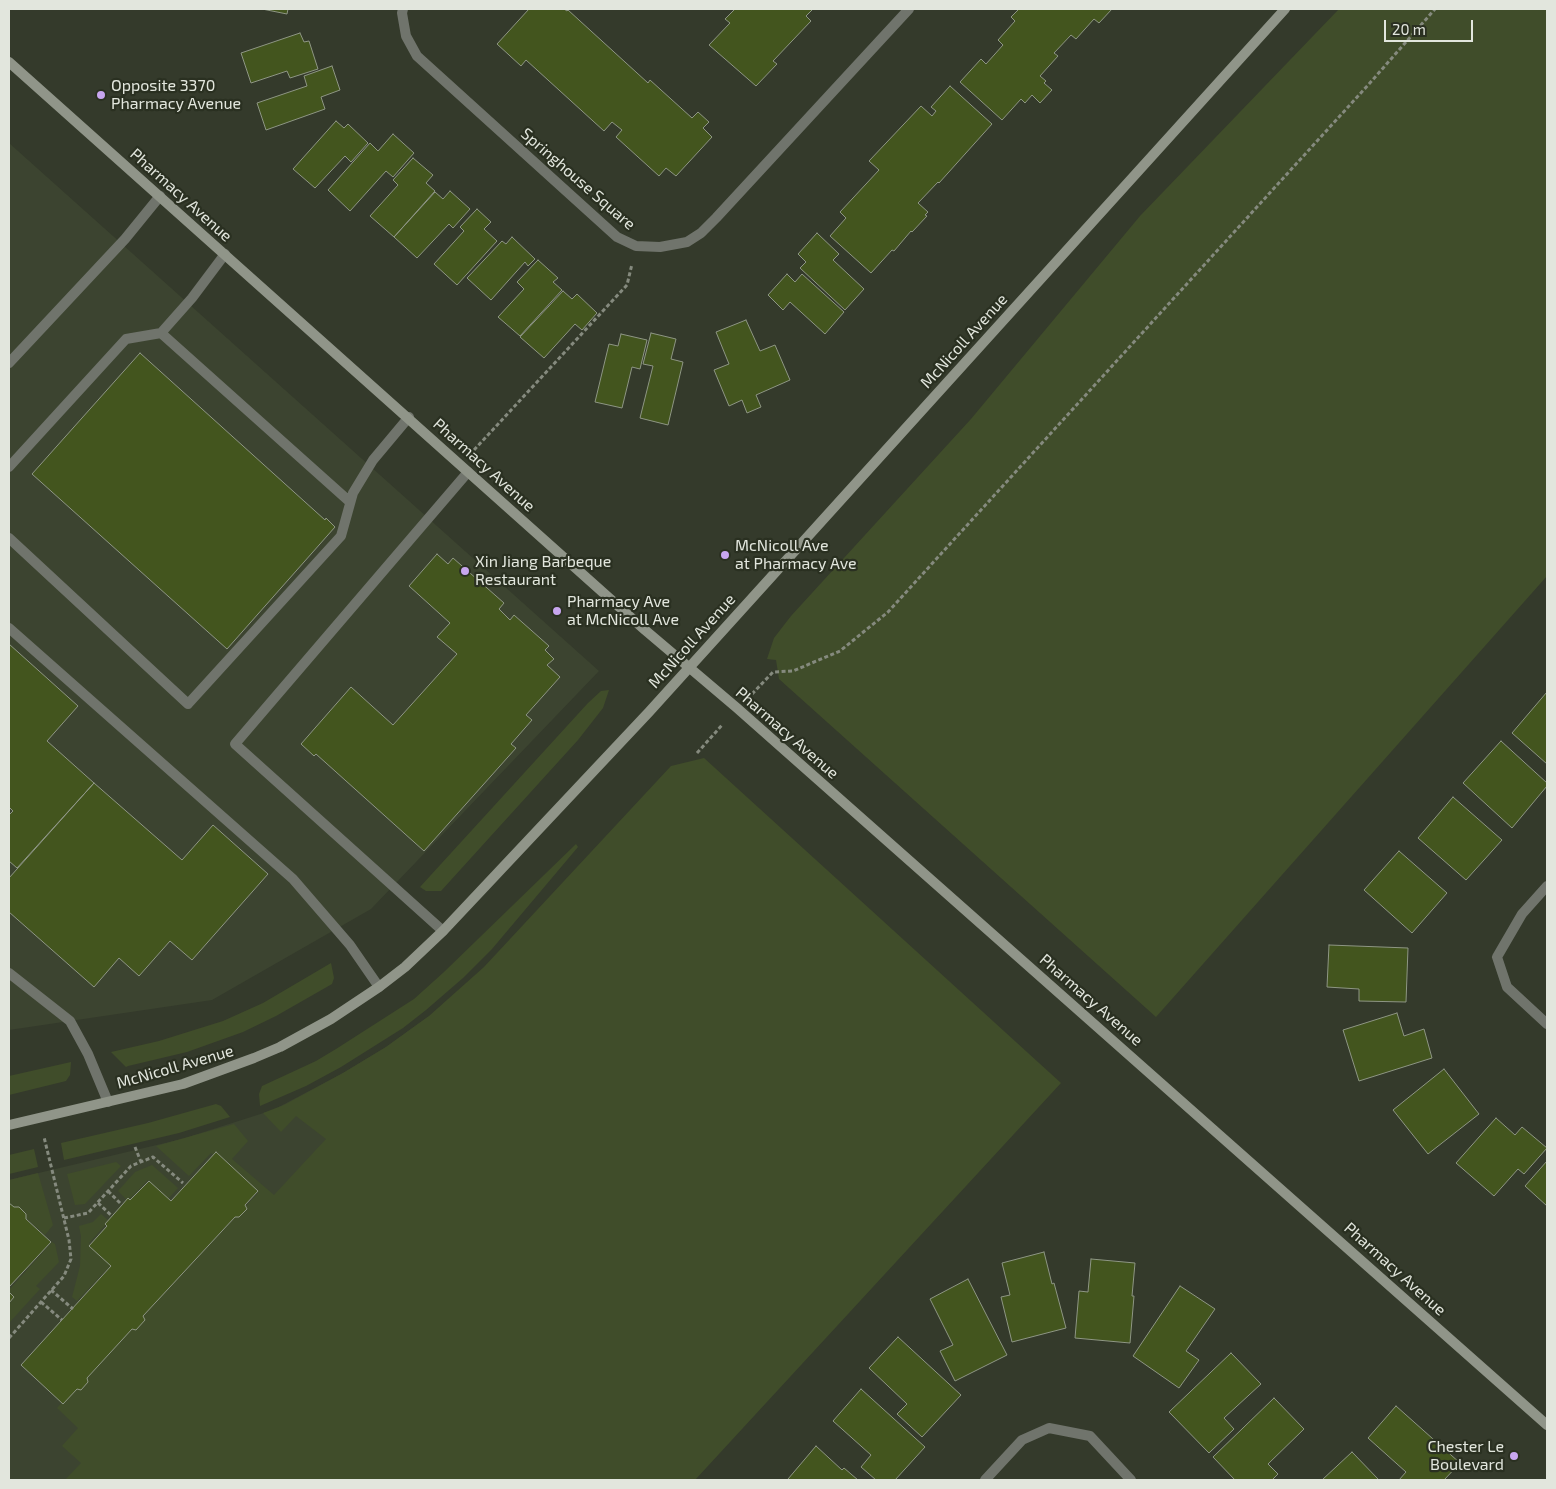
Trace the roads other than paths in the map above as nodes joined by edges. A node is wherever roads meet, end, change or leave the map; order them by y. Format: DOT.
graph roads {
  1 [pos="403,9"];
  2 [pos="910,9"];
  3 [pos="1285,9"];
  4 [pos="9,62"];
  5 [pos="160,196"];
  6 [pos="225,254"];
  7 [pos="161,333"];
  8 [pos="9,363"];
  9 [pos="409,417"];
  10 [pos="9,467"];
  11 [pos="464,468"];
  12 [pos="350,502"];
  13 [pos="9,538"];
  14 [pos="9,628"];
  15 [pos="688,667"];
  16 [pos="1547,886"];
  17 [pos="443,931"];
  18 [pos="9,973"];
  19 [pos="379,987"];
  20 [pos="1547,1024"];
  21 [pos="108,1102"];
  22 [pos="9,1125"];
  23 [pos="1547,1425"];
  24 [pos="985,1480"];
  25 [pos="1131,1480"];
  1 -- 2 [label="street, Springhouse Square"];
  3 -- 15 [label="street, McNicoll Avenue"];
  4 -- 5 [label="street, Pharmacy Avenue"];
  5 -- 6 [label="street, Pharmacy Avenue"];
  5 -- 8 [label="street"];
  6 -- 7 [label="street"];
  6 -- 9 [label="street, Pharmacy Avenue"];
  7 -- 10 [label="street"];
  7 -- 12 [label="street"];
  9 -- 11 [label="street, Pharmacy Avenue"];
  9 -- 12 [label="street"];
  11 -- 15 [label="street, Pharmacy Avenue"];
  11 -- 17 [label="street"];
  12 -- 13 [label="street"];
  14 -- 19 [label="street"];
  15 -- 17 [label="street, McNicoll Avenue"];
  15 -- 23 [label="street, Pharmacy Avenue"];
  16 -- 20 [label="street"];
  17 -- 19 [label="street, McNicoll Avenue"];
  18 -- 21 [label="street"];
  19 -- 21 [label="street, McNicoll Avenue"];
  21 -- 22 [label="street, McNicoll Avenue"];
  24 -- 25 [label="street"];
}
